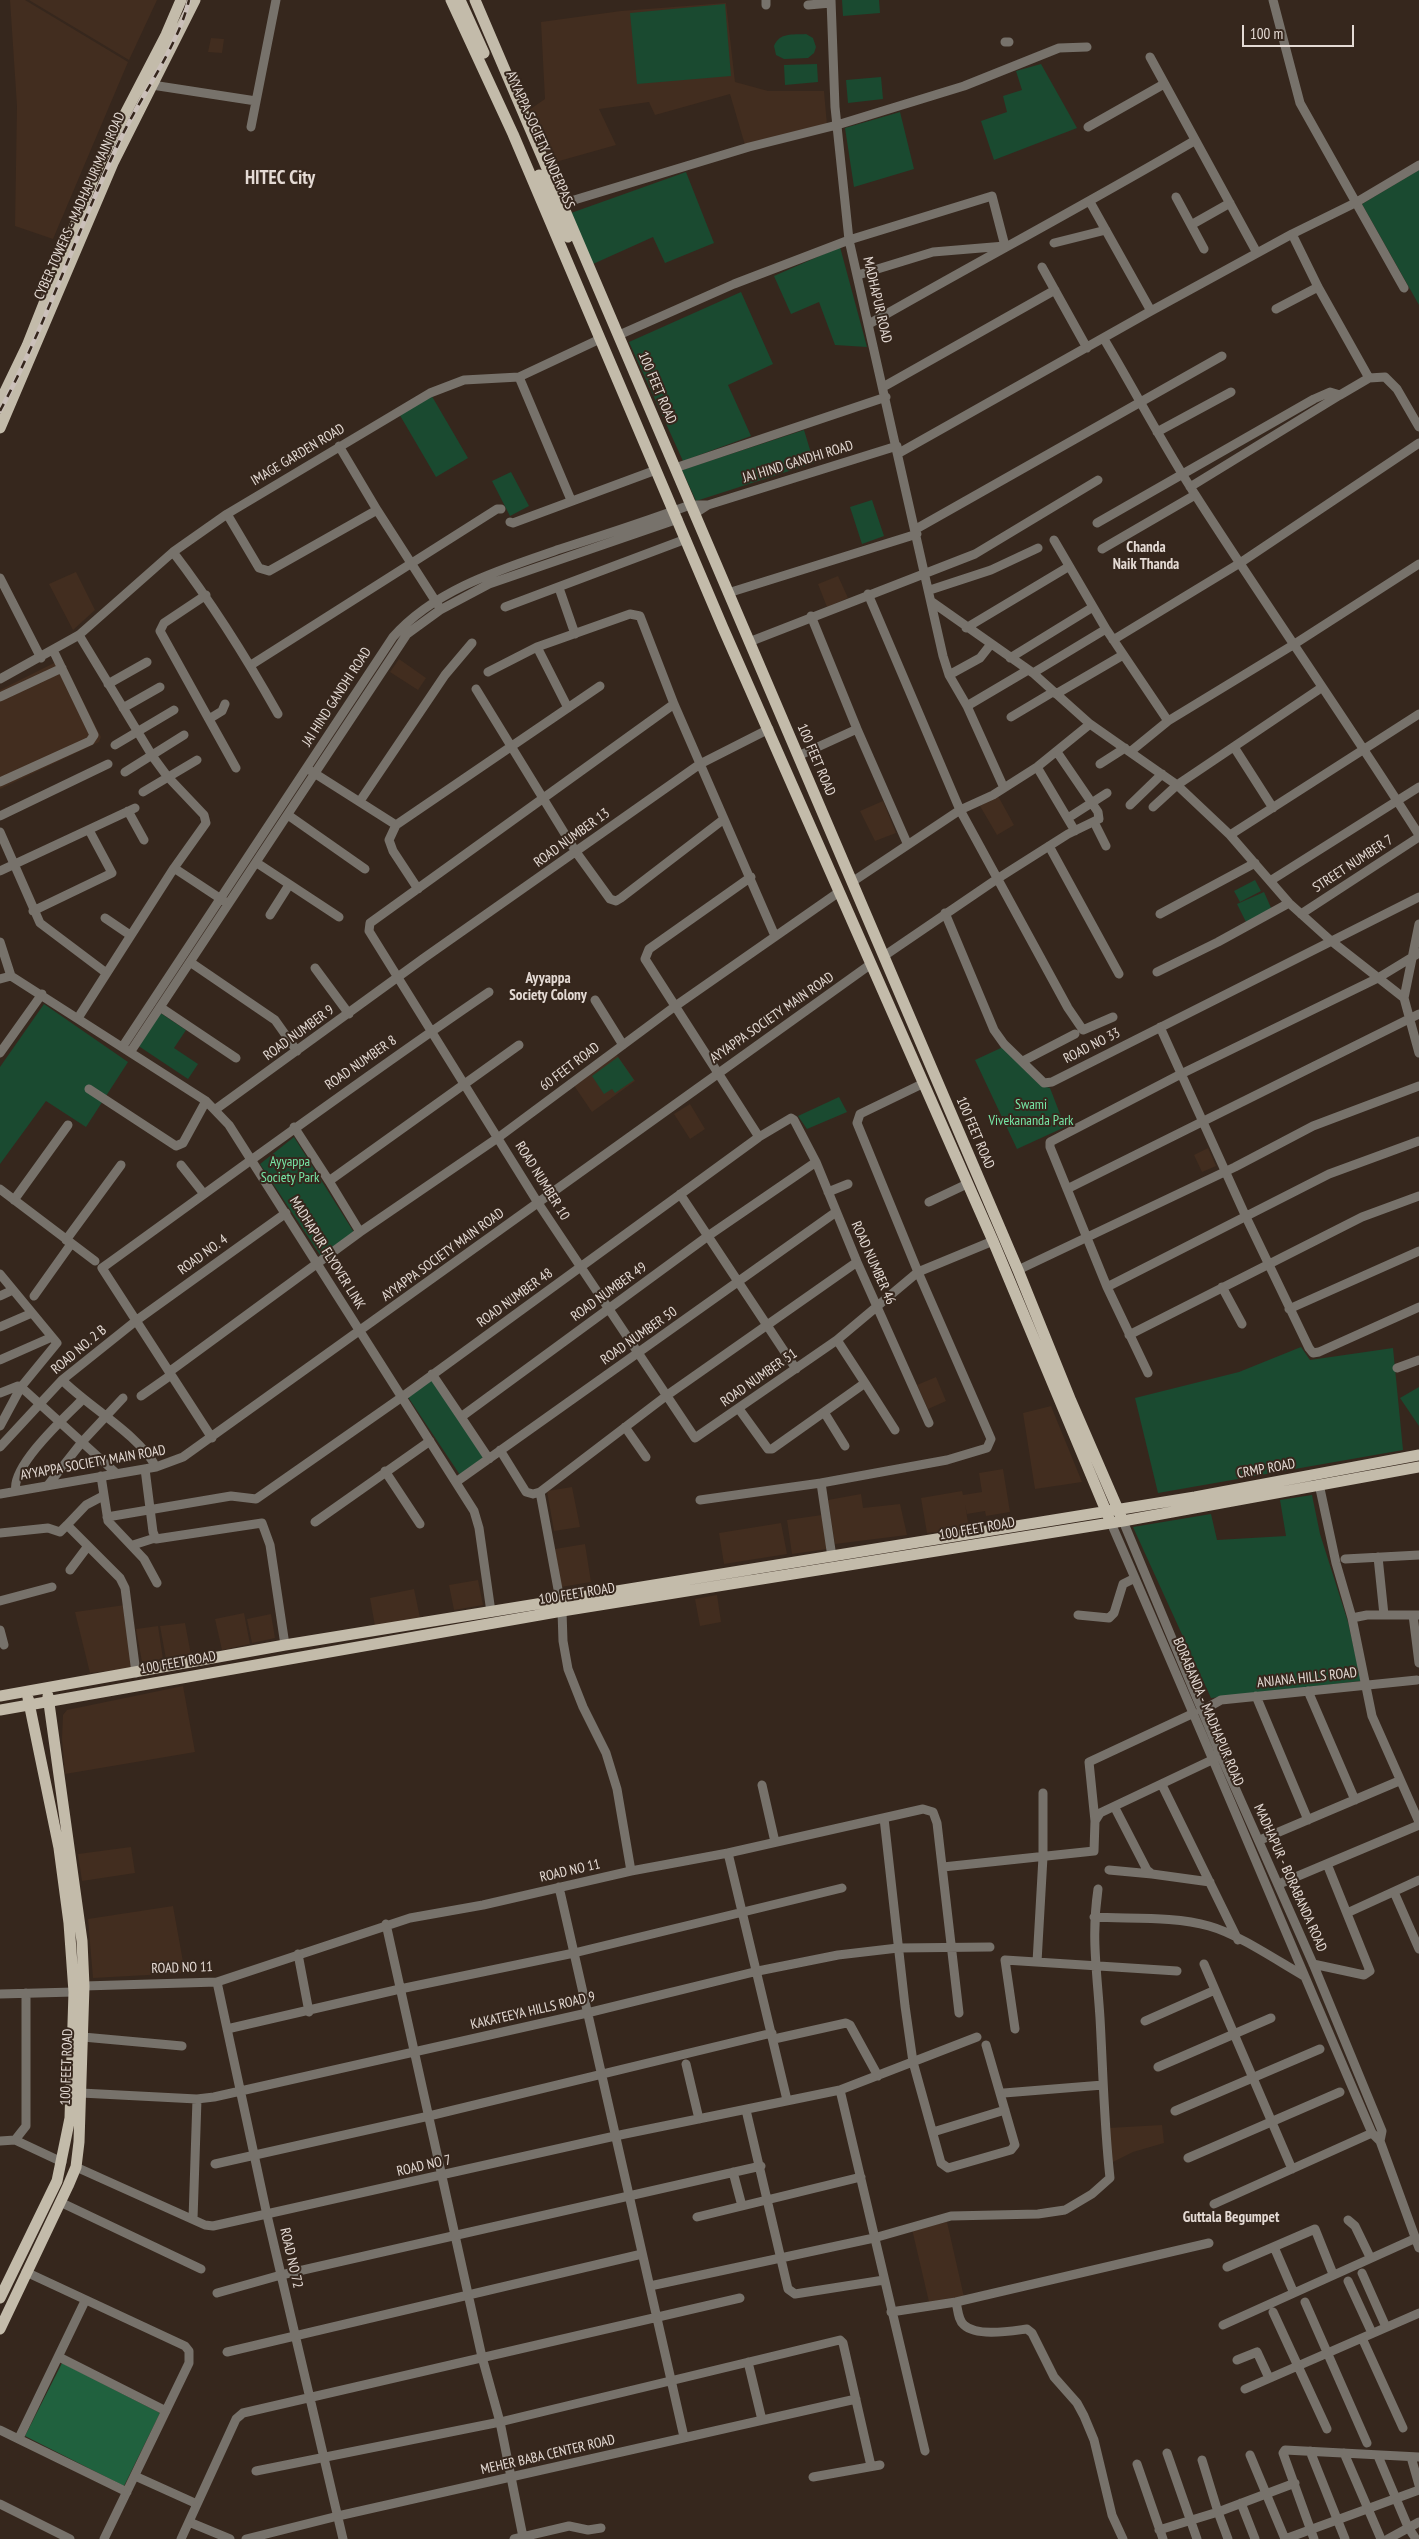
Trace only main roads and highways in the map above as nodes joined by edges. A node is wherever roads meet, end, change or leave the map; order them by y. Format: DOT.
graph roads {
  1 [pos="181,0"];
  2 [pos="195,0"];
  3 [pos="451,0"];
  4 [pos="460,0"];
  5 [pos="475,0"];
  6 [pos="485,0"];
  7 [pos="481,15"];
  8 [pos="598,290"];
  9 [pos="0,402"];
  10 [pos="651,412"];
  11 [pos="634,419"];
  12 [pos="0,428"];
  13 [pos="951,1116"];
  14 [pos="939,1121"];
  15 [pos="1419,1455"];
  16 [pos="1419,1467"];
  17 [pos="1112,1511"];
  18 [pos="1123,1521"];
  19 [pos="1111,1523"];
  20 [pos="561,1606"];
  21 [pos="47,1689"];
  22 [pos="26,1692"];
  23 [pos="0,1696"];
  24 [pos="49,1701"];
  25 [pos="29,1705"];
  26 [pos="0,1710"];
  27 [pos="79,1989"];
  28 [pos="30,2250"];
  29 [pos="0,2298"];
  30 [pos="0,2330"];
  1 -- 9 [label="main road, CYBER TOWERS - MADHAPUR MAIN ROAD"];
  2 -- 12 [label="main road, CYBER TOWERS - MADHAPUR MAIN ROAD"];
  3 -- 11 [label="main road, 100 FEET ROAD"];
  4 -- 8 [label="main road, AYYAPPA SOCIETY UNDERPASS"];
  5 -- 7 [label="main road, 100 FEET ROAD"];
  6 -- 7 [label="main road"];
  7 -- 8 [label="main road, 100 FEET ROAD"];
  8 -- 10 [label="main road, 100 FEET ROAD"];
  10 -- 11 [label="main road"];
  10 -- 13 [label="main road, 100 FEET ROAD"];
  11 -- 14 [label="main road, 100 FEET ROAD"];
  13 -- 14 [label="main road"];
  13 -- 17 [label="main road, 100 FEET ROAD"];
  14 -- 17 [label="main road, 100 FEET ROAD"];
  15 -- 17 [label="main road, CRMP ROAD"];
  16 -- 18 [label="main road, CRMP ROAD"];
  17 -- 18 [label="main road, 100 FEET ROAD"];
  17 -- 19 [label="main road, 100 FEET ROAD"];
  17 -- 20 [label="main road, 100 FEET ROAD"];
  18 -- 19 [label="main road, 100 FEET ROAD"];
  19 -- 20 [label="main road, 100 FEET ROAD"];
  20 -- 21 [label="main road, 100 FEET ROAD"];
  20 -- 24 [label="main road, 100 FEET ROAD"];
  21 -- 22 [label="main road, 100 FEET ROAD"];
  21 -- 24 [label="main road, 100 FEET ROAD"];
  22 -- 23 [label="main road"];
  22 -- 25 [label="main road, 100 FEET ROAD"];
  24 -- 25 [label="main road, 100 FEET ROAD"];
  24 -- 27 [label="main road, 100 FEET ROAD"];
  25 -- 26 [label="main road"];
  25 -- 27 [label="main road, 100 FEET ROAD"];
  27 -- 28 [label="main road, 100 FEET ROAD"];
  27 -- 28 [label="main road, 100 FEET ROAD"];
  28 -- 29 [label="main road, 100 FEET ROAD"];
  28 -- 30 [label="main road, 100 FEET ROAD"];
}
